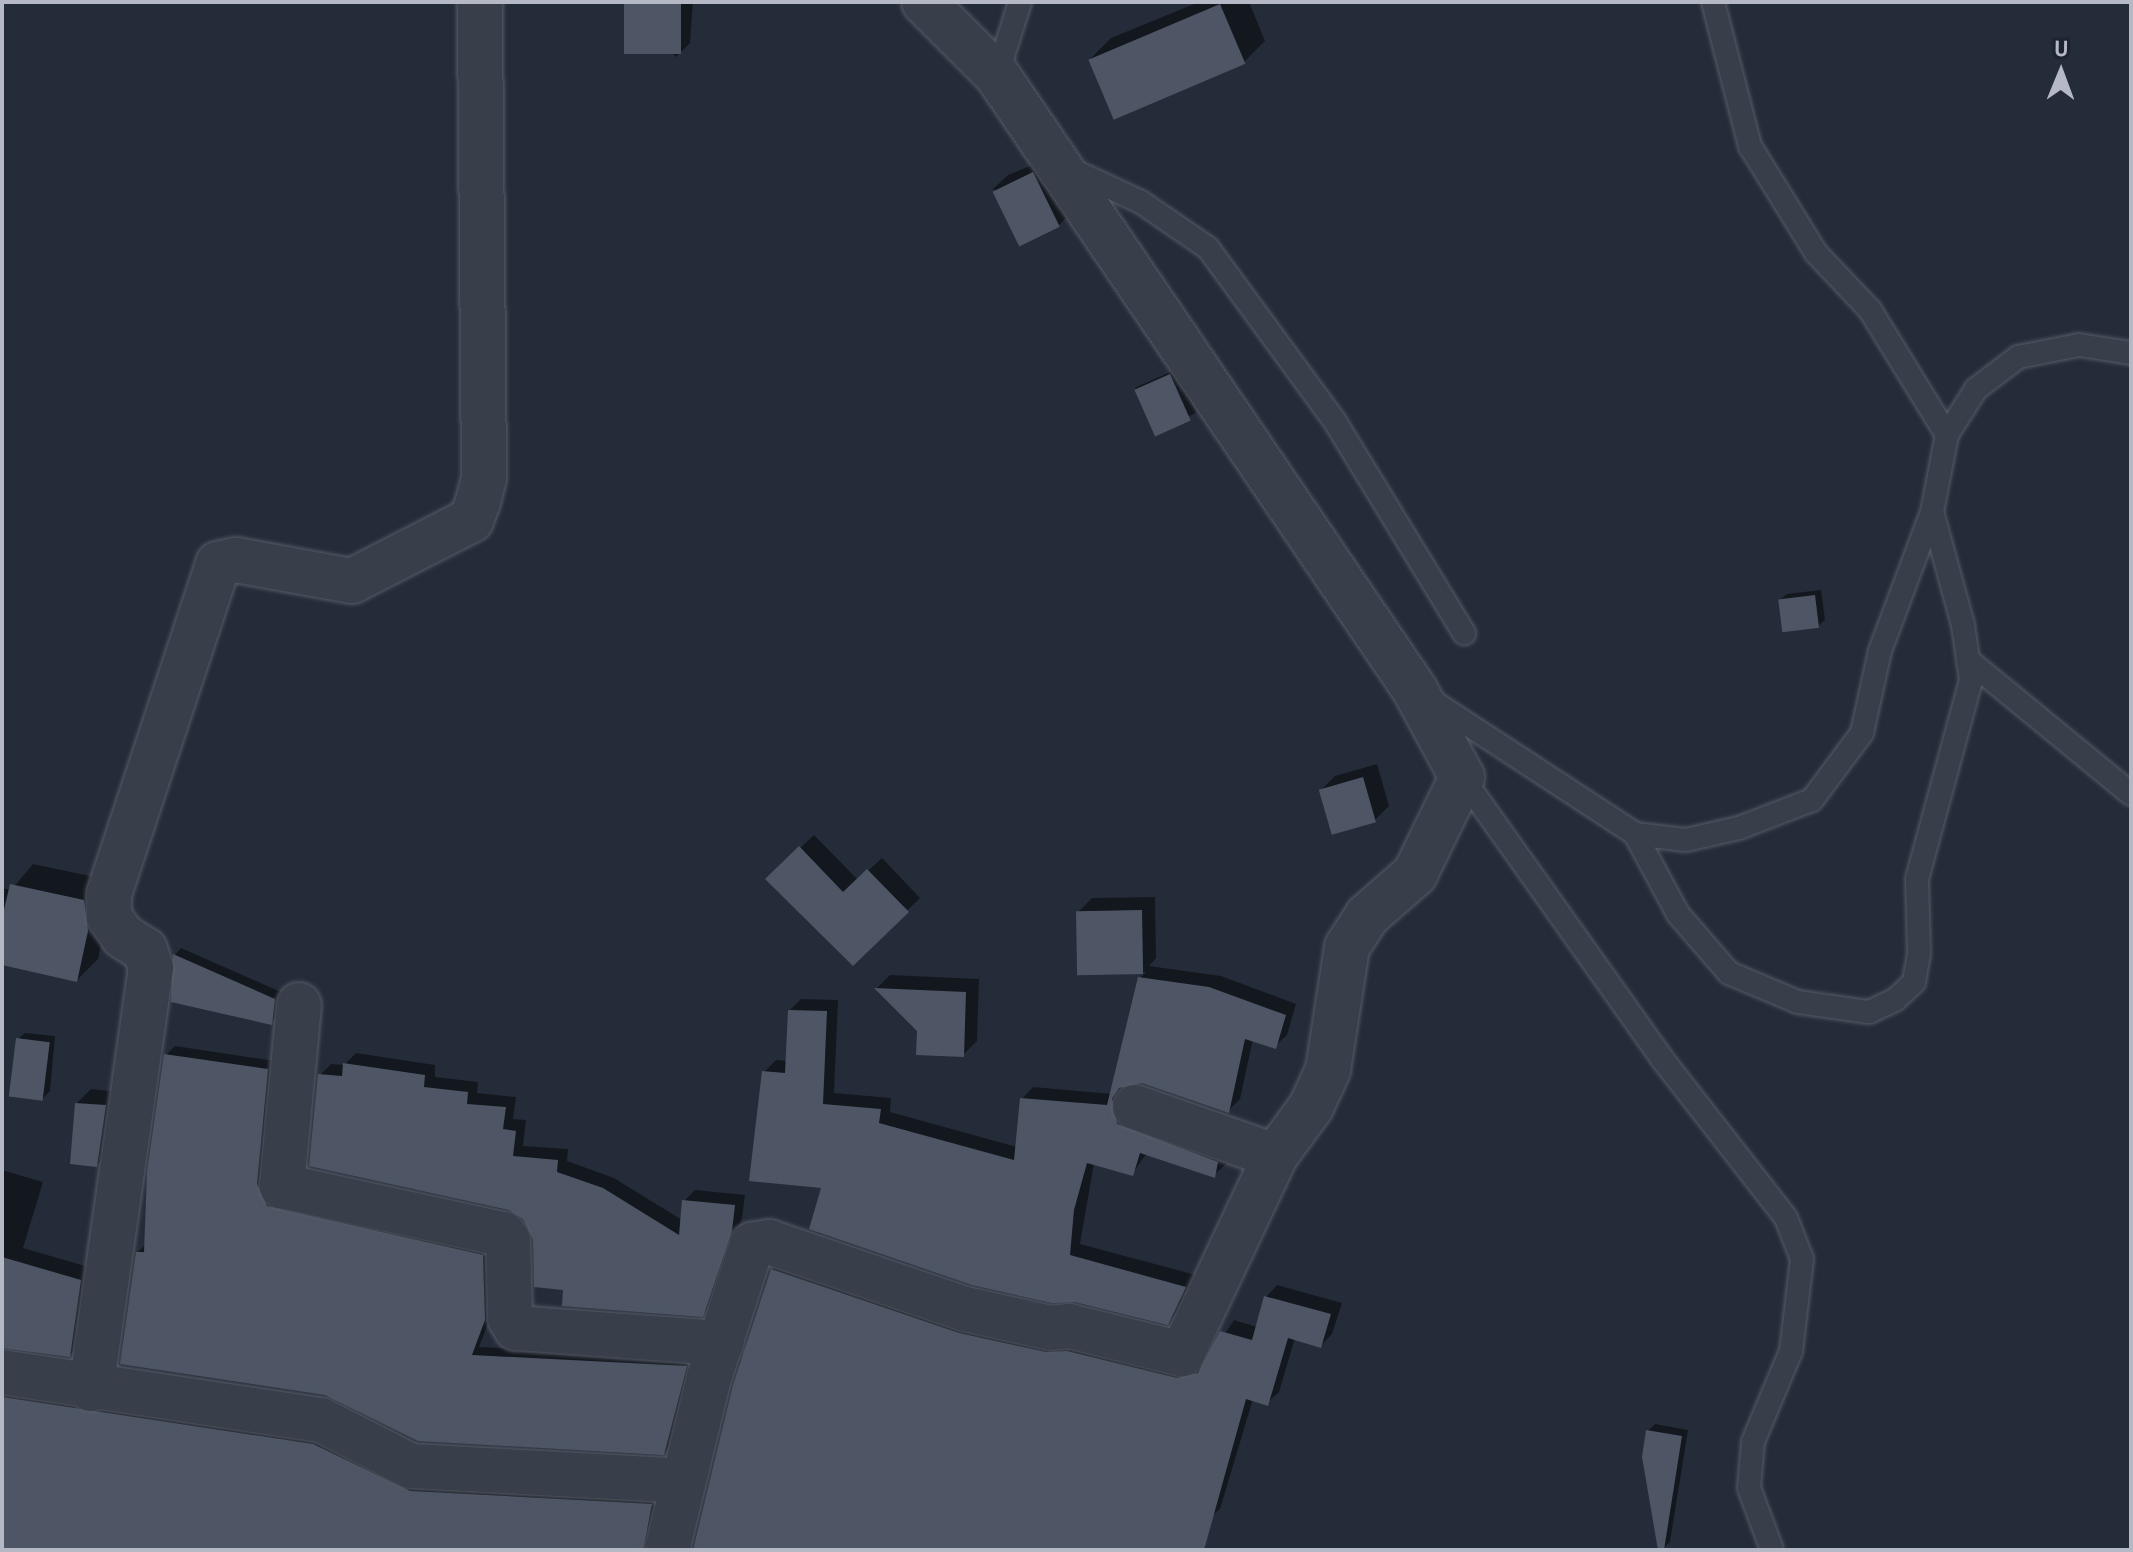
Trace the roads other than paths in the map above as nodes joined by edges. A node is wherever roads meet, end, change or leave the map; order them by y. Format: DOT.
graph roads {
  1 [pos="480,2"];
  2 [pos="924,2"];
  3 [pos="1020,2"];
  4 [pos="1713,2"];
  5 [pos="997,75"];
  6 [pos="1056,162"];
  7 [pos="2131,353"];
  8 [pos="1947,435"];
  9 [pos="1932,512"];
  10 [pos="1464,633"];
  11 [pos="1968,660"];
  12 [pos="1415,690"];
  13 [pos="1462,777"];
  14 [pos="2131,794"];
  15 [pos="1635,834"];
  16 [pos="299,1005"];
  17 [pos="1135,1107"];
  18 [pos="1275,1156"];
  19 [pos="721,1343"];
  20 [pos="2,1372"];
  21 [pos="91,1389"];
  22 [pos="684,1481"];
  23 [pos="667,1550"];
  24 [pos="1772,1550"];
  1 -- 21 [label="street"];
  2 -- 5 [label="street"];
  3 -- 5 [label="lane"];
  4 -- 8 [label="lane"];
  5 -- 6 [label="street"];
  6 -- 10 [label="lane"];
  6 -- 12 [label="street"];
  7 -- 8 [label="lane"];
  8 -- 9 [label="lane"];
  9 -- 11 [label="lane"];
  9 -- 15 [label="lane"];
  11 -- 14 [label="lane"];
  11 -- 15 [label="lane"];
  12 -- 13 [label="street"];
  12 -- 15 [label="lane"];
  13 -- 18 [label="street"];
  13 -- 24 [label="lane"];
  16 -- 19 [label="street"];
  17 -- 18 [label="street"];
  18 -- 19 [label="street"];
  19 -- 22 [label="street"];
  20 -- 21 [label="street"];
  21 -- 22 [label="street"];
  22 -- 23 [label="street"];
}
